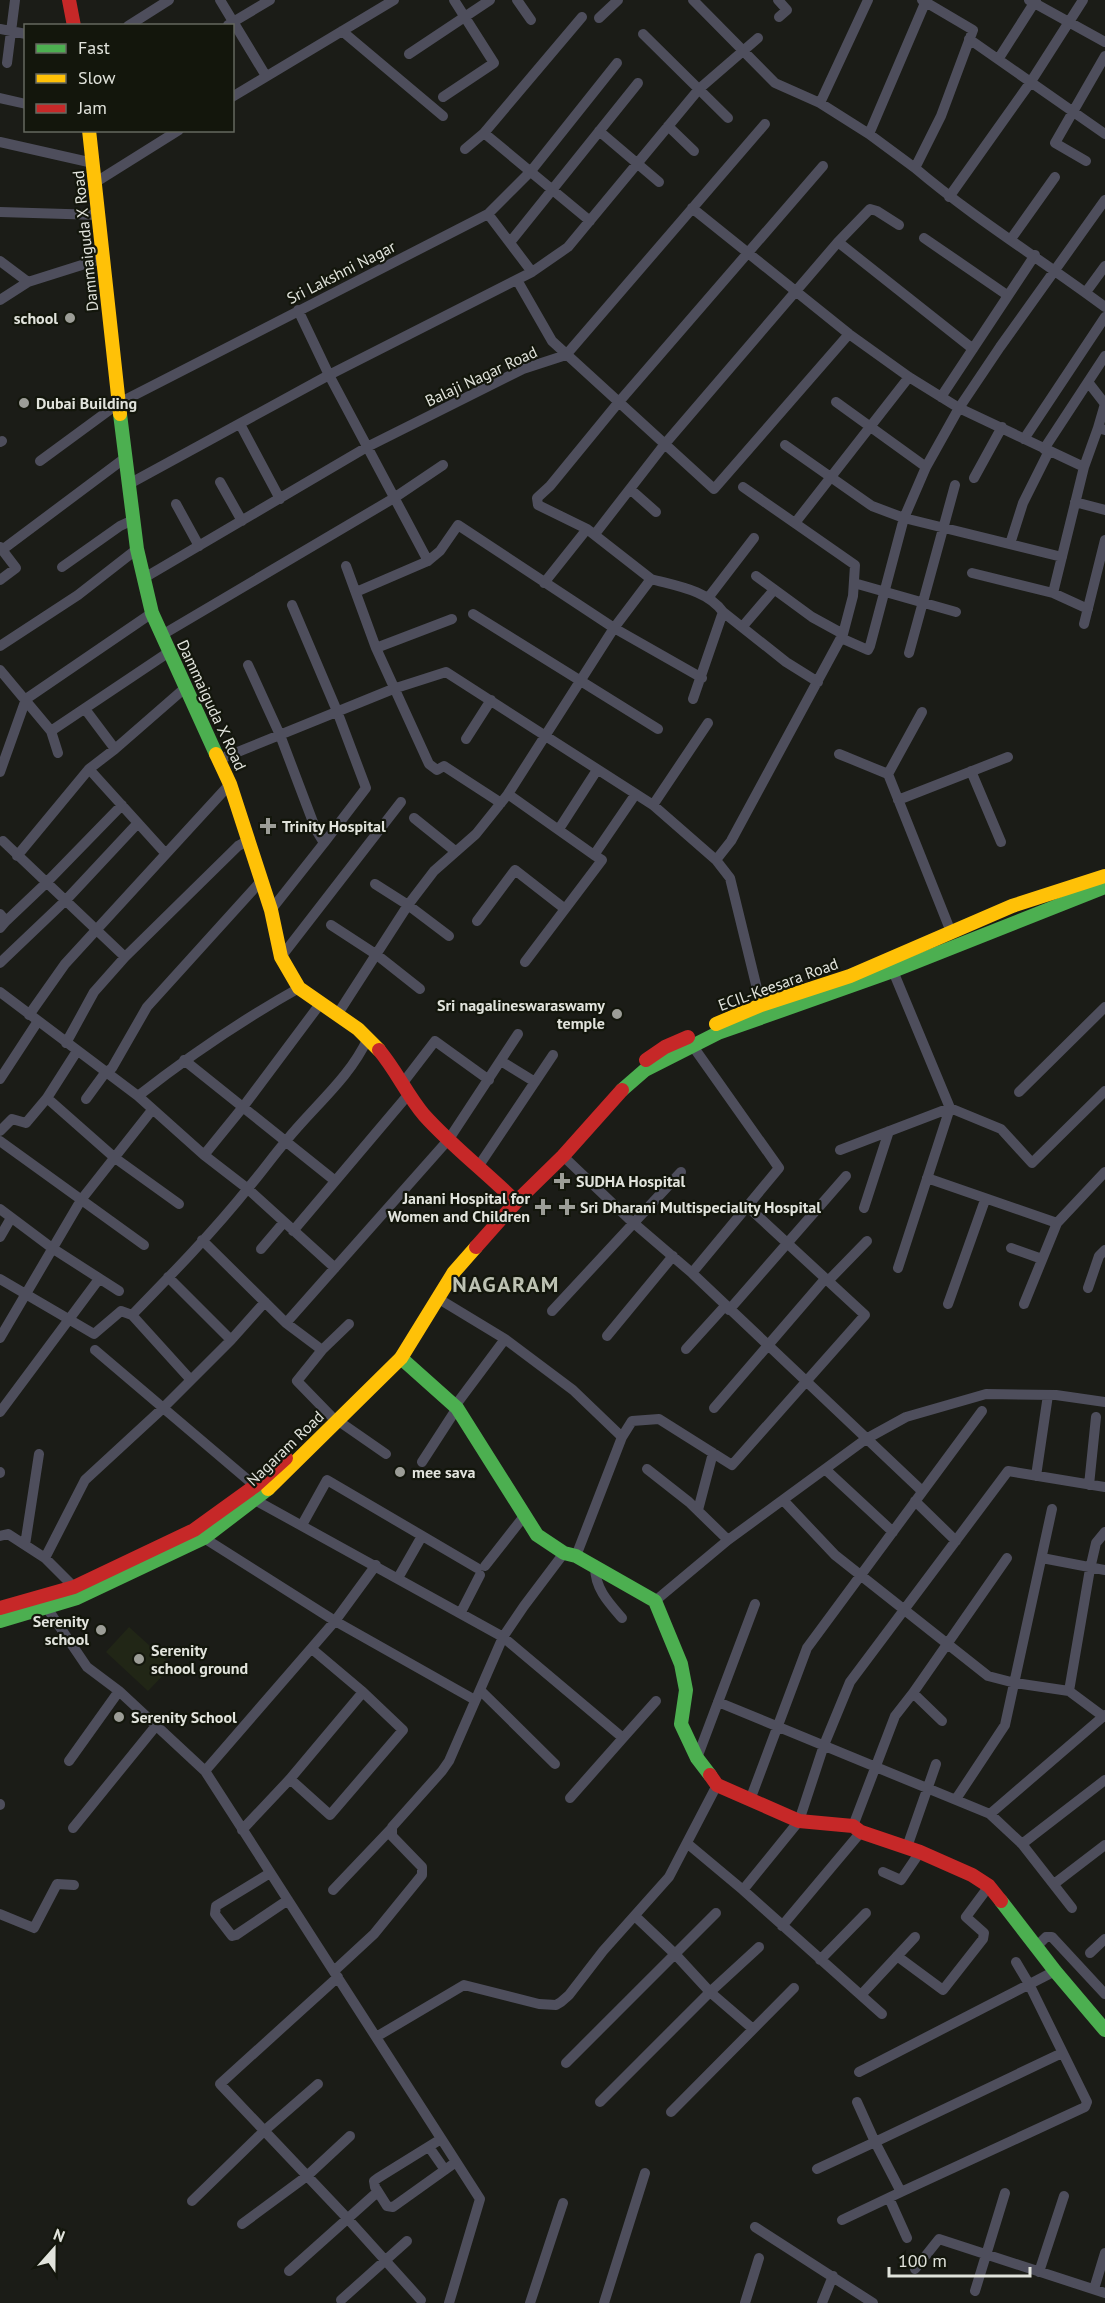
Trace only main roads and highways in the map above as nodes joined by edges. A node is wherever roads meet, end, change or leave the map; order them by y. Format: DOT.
graph roads {
  1 [pos="69,0"];
  2 [pos="74,24"];
  3 [pos="89,132"];
  4 [pos="1105,876"];
  5 [pos="1105,888"];
  6 [pos="834,987"];
  7 [pos="513,1198"];
  8 [pos="401,1358"];
  9 [pos="334,1418"];
  10 [pos="255,1493"];
  11 [pos="3,1614"];
  12 [pos="1105,2030"];
  1 -- 2 [label="main road"];
  3 -- 7 [label="main road, Dammaiguda X Road"];
  4 -- 6 [label="main road, ECIL-Keesara Road"];
  5 -- 6 [label="main road, ECIL-Keesara Road"];
  6 -- 7 [label="main road, ECIL-Keesara Road"];
  6 -- 7 [label="main road, ECIL-Keesara Road"];
  7 -- 8 [label="main road, Nagaram Road"];
  7 -- 9 [label="main road, Nagaram Road"];
  8 -- 9 [label="main road, Nagaram Road"];
  8 -- 12 [label="main road"];
  9 -- 10 [label="main road, Nagaram Road"];
  10 -- 11 [label="main road, Nagaram Road"];
  10 -- 11 [label="main road, Nagaram Road"];
}
